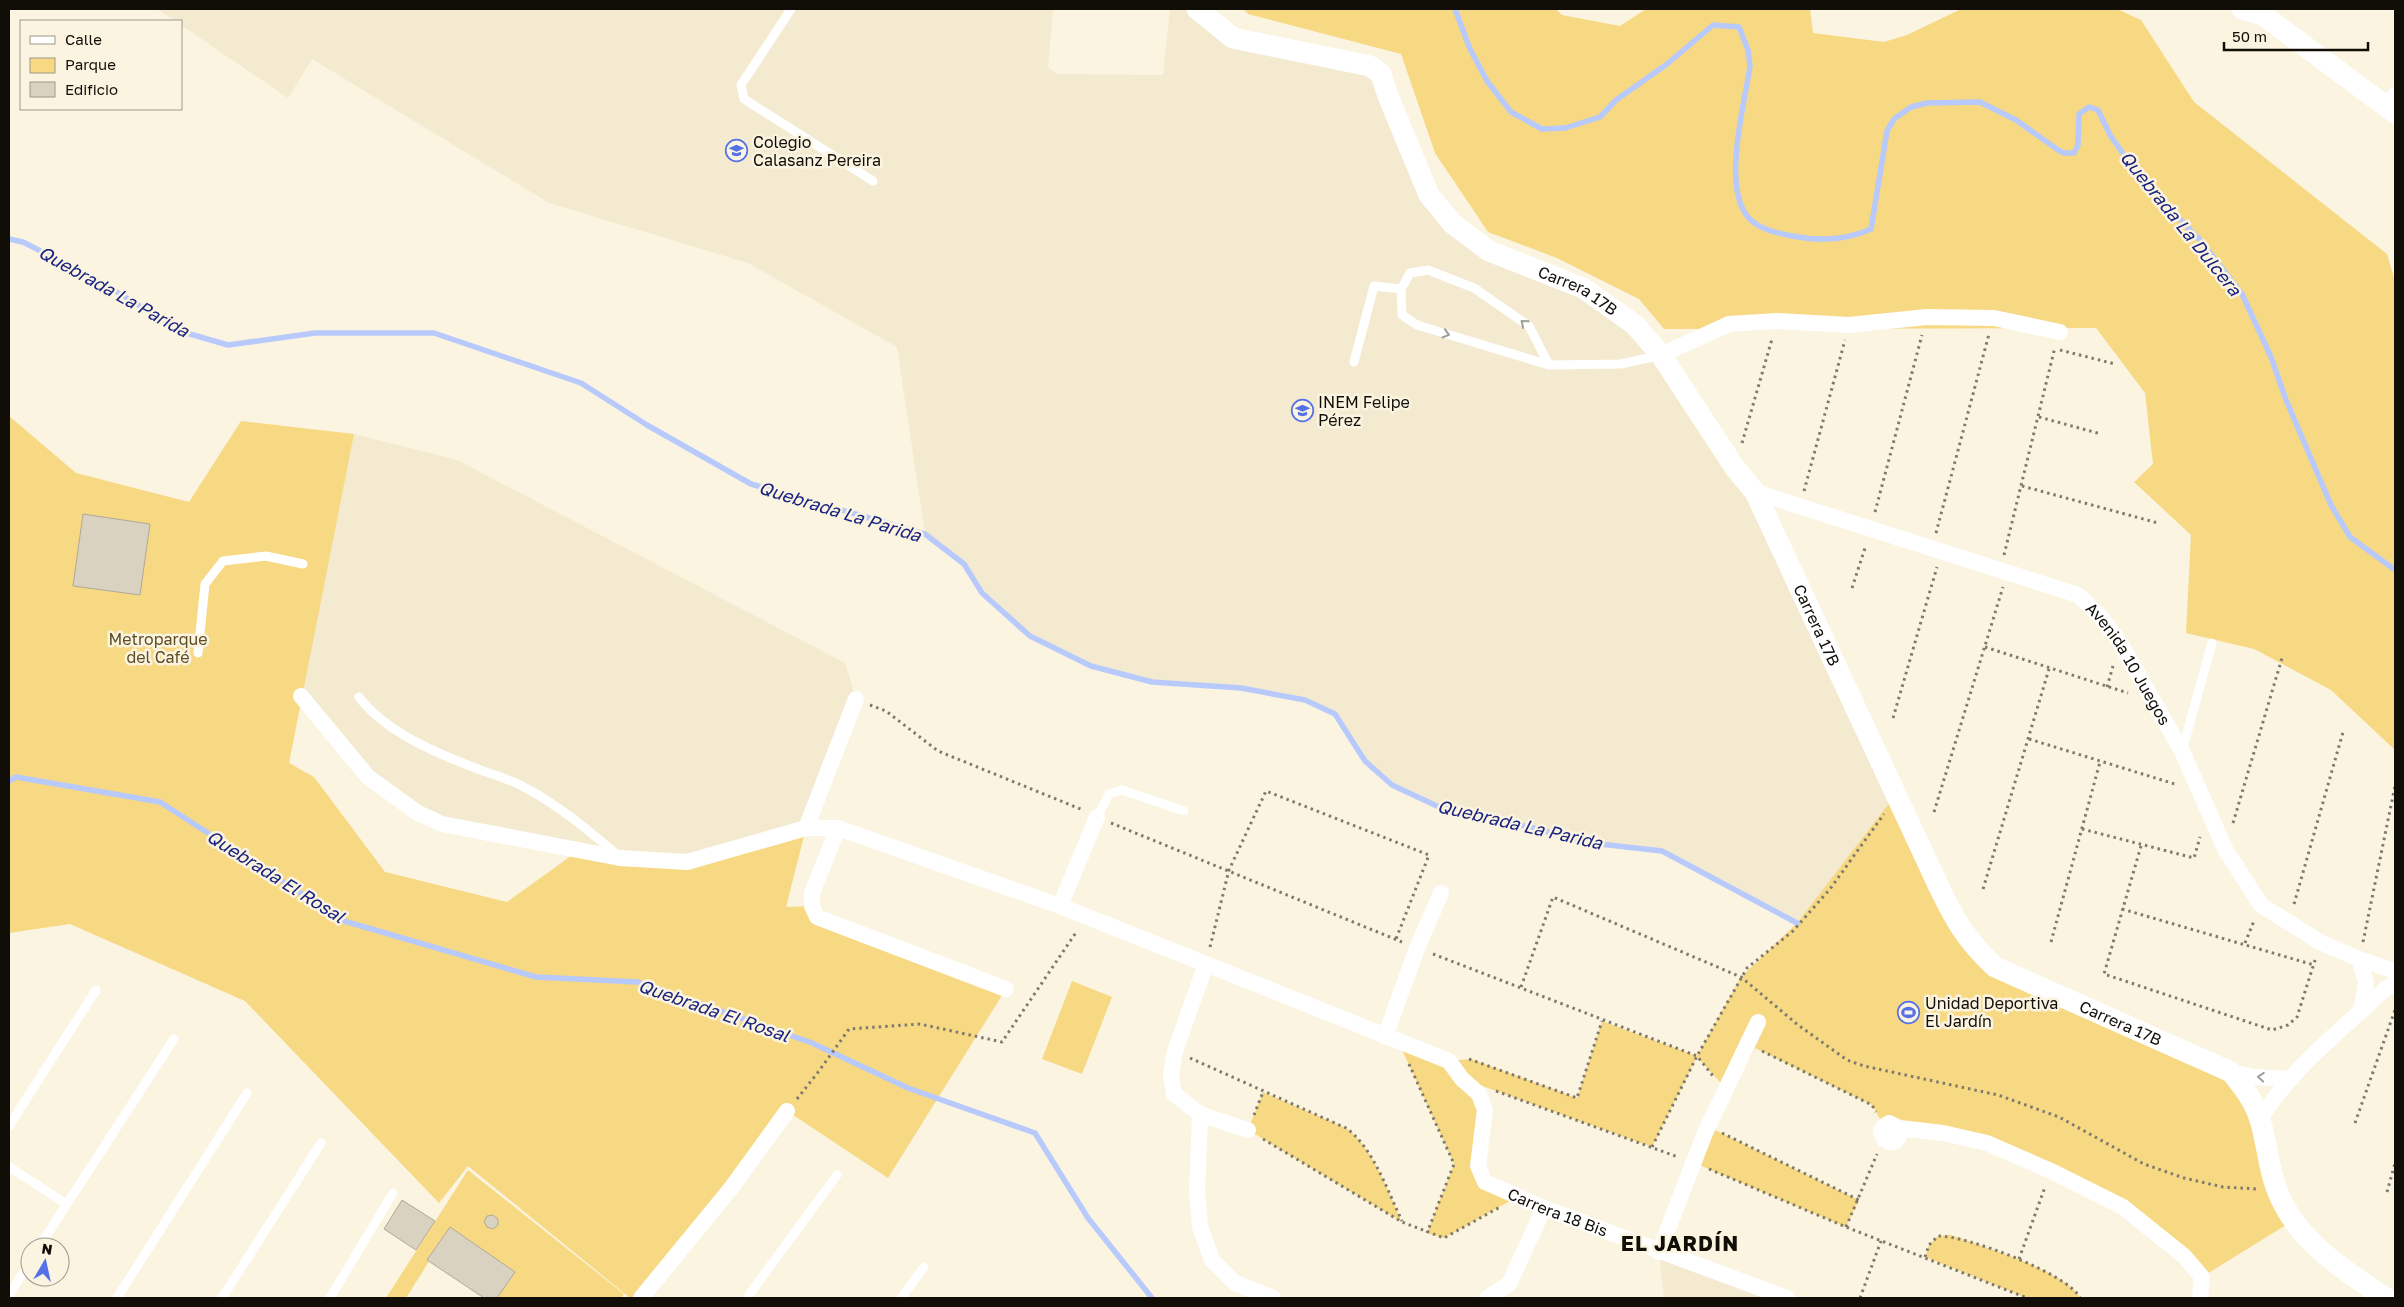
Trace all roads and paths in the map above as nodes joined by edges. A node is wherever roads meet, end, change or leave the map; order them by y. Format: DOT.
graph roads {
  1 [pos="791,9"];
  2 [pos="1196,9"];
  3 [pos="2242,9"];
  4 [pos="2392,105"];
  5 [pos="873,181"];
  6 [pos="1402,289"];
  7 [pos="1927,317"];
  8 [pos="1994,318"];
  9 [pos="1777,321"];
  10 [pos="1849,325"];
  11 [pos="2060,332"];
  12 [pos="2055,349"];
  13 [pos="1661,355"];
  14 [pos="1354,362"];
  15 [pos="2115,364"];
  16 [pos="1549,365"];
  17 [pos="2039,417"];
  18 [pos="2101,434"];
  19 [pos="1735,468"];
  20 [pos="2022,486"];
  21 [pos="1755,492"];
  22 [pos="1800,506"];
  23 [pos="2158,523"];
  24 [pos="1871,528"];
  25 [pos="1937,550"];
  26 [pos="303,564"];
  27 [pos="2004,571"];
  28 [pos="1852,588"];
  29 [pos="2212,643"];
  30 [pos="1985,647"];
  31 [pos="198,653"];
  32 [pos="2282,658"];
  33 [pos="2049,669"];
  34 [pos="301,696"];
  35 [pos="359,697"];
  36 [pos="856,699"];
  37 [pos="2152,700"];
  38 [pos="1893,718"];
  39 [pos="2343,732"];
  40 [pos="2029,739"];
  41 [pos="2182,751"];
  42 [pos="2100,762"];
  43 [pos="2395,786"];
  44 [pos="2198,790"];
  45 [pos="1897,793"];
  46 [pos="1075,807"];
  47 [pos="1184,811"];
  48 [pos="1934,812"];
  49 [pos="1097,817"];
  50 [pos="806,828"];
  51 [pos="838,828"];
  52 [pos="2082,829"];
  53 [pos="2141,846"];
  54 [pos="2226,849"];
  55 [pos="620,858"];
  56 [pos="2194,858"];
  57 [pos="1229,870"];
  58 [pos="1983,890"];
  59 [pos="1440,893"];
  60 [pos="2261,905"];
  61 [pos="1060,906"];
  62 [pos="2122,909"];
  63 [pos="1086,918"];
  64 [pos="2288,922"];
  65 [pos="2051,942"];
  66 [pos="2320,942"];
  67 [pos="2245,944"];
  68 [pos="1417,948"];
  69 [pos="2359,959"];
  70 [pos="1206,964"];
  71 [pos="2314,965"];
  72 [pos="2395,971"];
  73 [pos="1741,977"];
  74 [pos="2395,983"];
  75 [pos="1521,987"];
  76 [pos="1006,989"];
  77 [pos="96,990"];
  78 [pos="2395,1010"];
  79 [pos="2361,1012"];
  80 [pos="1602,1021"];
  81 [pos="1758,1022"];
  82 [pos="174,1039"];
  83 [pos="1392,1040"];
  84 [pos="1755,1048"];
  85 [pos="1175,1052"];
  86 [pos="1697,1056"];
  87 [pos="1449,1061"];
  88 [pos="2231,1072"];
  89 [pos="1462,1079"];
  90 [pos="2291,1079"];
  91 [pos="1263,1092"];
  92 [pos="247,1093"];
  93 [pos="787,1111"];
  94 [pos="1200,1114"];
  95 [pos="2260,1119"];
  96 [pos="2355,1123"];
  97 [pos="9,1126"];
  98 [pos="1248,1130"];
  99 [pos="1714,1130"];
  100 [pos="1889,1131"];
  101 [pos="321,1143"];
  102 [pos="1652,1146"];
  103 [pos="1693,1162"];
  104 [pos="2395,1163"];
  105 [pos="9,1167"];
  106 [pos="2051,1171"];
  107 [pos="838,1175"];
  108 [pos="2276,1188"];
  109 [pos="2387,1192"];
  110 [pos="393,1193"];
  111 [pos="1517,1197"];
  112 [pos="1859,1200"];
  113 [pos="65,1203"];
  114 [pos="1544,1208"];
  115 [pos="1402,1222"];
  116 [pos="1846,1227"];
  117 [pos="1427,1233"];
  118 [pos="45,1237"];
  119 [pos="1881,1241"];
  120 [pos="1659,1252"];
  121 [pos="1925,1257"];
  122 [pos="2019,1259"];
  123 [pos="924,1267"];
  124 [pos="20,1278"];
  125 [pos="9,1296"];
  126 [pos="117,1298"];
  127 [pos="222,1298"];
  128 [pos="330,1298"];
  129 [pos="641,1298"];
  130 [pos="749,1298"];
  131 [pos="901,1298"];
  132 [pos="1273,1298"];
  133 [pos="1487,1298"];
  134 [pos="1787,1298"];
  135 [pos="1860,1298"];
  136 [pos="2026,1298"];
  137 [pos="2080,1298"];
  138 [pos="2200,1298"];
  139 [pos="2386,1298"];
  1 -- 5 [label="lane"];
  2 -- 13 [label="street, Carrera 17B"];
  3 -- 4 [label="street"];
  6 -- 14 [label="lane"];
  6 -- 16 [label="lane, one-way"];
  16 -- 6 [label="lane, one-way"];
  7 -- 8 [label="street"];
  7 -- 10 [label="street"];
  7 -- 24 [label="path"];
  8 -- 11 [label="street"];
  8 -- 25 [label="path"];
  9 -- 10 [label="street"];
  9 -- 13 [label="street"];
  9 -- 19 [label="path"];
  10 -- 22 [label="path"];
  11 -- 12 [label="path"];
  12 -- 15 [label="path"];
  12 -- 17 [label="path"];
  13 -- 16 [label="lane"];
  13 -- 19 [label="street, Carrera 17B"];
  17 -- 18 [label="path"];
  17 -- 20 [label="path"];
  19 -- 21 [label="street, Carrera 17B"];
  20 -- 23 [label="path"];
  20 -- 27 [label="path"];
  21 -- 22 [label="street, Avenida 10 Juegos"];
  21 -- 45 [label="street, Carrera 17B"];
  22 -- 24 [label="street, Avenida 10 Juegos"];
  24 -- 25 [label="street, Avenida 10 Juegos"];
  24 -- 28 [label="path"];
  25 -- 27 [label="street, Avenida 10 Juegos"];
  25 -- 38 [label="path"];
  26 -- 31 [label="lane"];
  27 -- 30 [label="path"];
  27 -- 37 [label="street, Avenida 10 Juegos"];
  29 -- 41 [label="lane"];
  30 -- 33 [label="path"];
  30 -- 48 [label="path"];
  32 -- 54 [label="path"];
  33 -- 37 [label="path"];
  33 -- 40 [label="path"];
  34 -- 55 [label="street"];
  35 -- 55 [label="lane"];
  36 -- 46 [label="path"];
  36 -- 50 [label="street"];
  37 -- 41 [label="street, Avenida 10 Juegos"];
  39 -- 64 [label="path"];
  40 -- 42 [label="path"];
  40 -- 58 [label="path"];
  41 -- 44 [label="street, Avenida 10 Juegos"];
  42 -- 44 [label="path"];
  42 -- 52 [label="path"];
  43 -- 69 [label="path"];
  44 -- 54 [label="street, Avenida 10 Juegos"];
  45 -- 73 [label="path"];
  45 -- 88 [label="street, Carrera 17B"];
  47 -- 49 [label="lane"];
  49 -- 57 [label="path"];
  49 -- 61 [label="street"];
  50 -- 51 [label="street"];
  50 -- 55 [label="street"];
  51 -- 61 [label="street"];
  51 -- 76 [label="street"];
  52 -- 53 [label="path"];
  52 -- 65 [label="path"];
  53 -- 56 [label="path"];
  53 -- 62 [label="path"];
  54 -- 60 [label="street, Avenida 10 Juegos"];
  57 -- 57 [label="path"];
  57 -- 70 [label="path"];
  59 -- 68 [label="street"];
  60 -- 64 [label="street, Avenida 10 Juegos"];
  60 -- 67 [label="path"];
  61 -- 63 [label="street"];
  62 -- 67 [label="path"];
  62 -- 71 [label="path"];
  63 -- 70 [label="street"];
  63 -- 93 [label="path"];
  64 -- 66 [label="street, Avenida 10 Juegos"];
  66 -- 69 [label="street, Avenida 10 Juegos"];
  66 -- 71 [label="path"];
  67 -- 71 [label="path"];
  68 -- 75 [label="path"];
  68 -- 83 [label="street"];
  69 -- 72 [label="street, Avenida 10 Juegos"];
  69 -- 79 [label="street"];
  70 -- 83 [label="street"];
  70 -- 85 [label="street"];
  73 -- 75 [label="path"];
  73 -- 86 [label="path"];
  73 -- 108 [label="path"];
  74 -- 79 [label="street"];
  75 -- 80 [label="path"];
  77 -- 97 [label="lane"];
  78 -- 96 [label="path"];
  79 -- 90 [label="street"];
  80 -- 86 [label="path"];
  80 -- 87 [label="path"];
  81 -- 103 [label="street"];
  82 -- 113 [label="lane"];
  83 -- 87 [label="street"];
  83 -- 117 [label="path"];
  84 -- 100 [label="path"];
  85 -- 91 [label="path"];
  85 -- 94 [label="street"];
  86 -- 102 [label="path"];
  87 -- 89 [label="street, Carrera 18 Bis"];
  90 -- 88 [label="street, one-way"];
  88 -- 95 [label="street, Carrera 17B"];
  89 -- 102 [label="path"];
  89 -- 111 [label="street, Carrera 18 Bis"];
  90 -- 95 [label="street"];
  91 -- 98 [label="path"];
  91 -- 115 [label="path"];
  92 -- 126 [label="lane"];
  93 -- 129 [label="street"];
  94 -- 98 [label="street"];
  94 -- 132 [label="street"];
  95 -- 108 [label="street, Carrera 17B"];
  98 -- 115 [label="path"];
  99 -- 112 [label="path"];
  100 -- 106 [label="street"];
  100 -- 112 [label="path"];
  101 -- 127 [label="lane"];
  102 -- 103 [label="path"];
  103 -- 116 [label="path"];
  103 -- 120 [label="street"];
  104 -- 109 [label="path"];
  105 -- 113 [label="lane"];
  106 -- 122 [label="path"];
  106 -- 138 [label="street"];
  107 -- 130 [label="lane"];
  108 -- 139 [label="street, Carrera 17B"];
  110 -- 128 [label="lane"];
  111 -- 114 [label="street, Carrera 18 Bis"];
  111 -- 117 [label="path"];
  112 -- 116 [label="path"];
  113 -- 118 [label="lane"];
  114 -- 120 [label="street, Carrera 18 Bis"];
  114 -- 133 [label="street"];
  115 -- 117 [label="path"];
  116 -- 119 [label="path"];
  119 -- 121 [label="path"];
  119 -- 135 [label="path"];
  120 -- 134 [label="street, Carrera 18 Bis"];
  121 -- 122 [label="path"];
  121 -- 136 [label="path"];
  122 -- 137 [label="path"];
  123 -- 131 [label="lane"];
  124 -- 125 [label="lane"];
}
